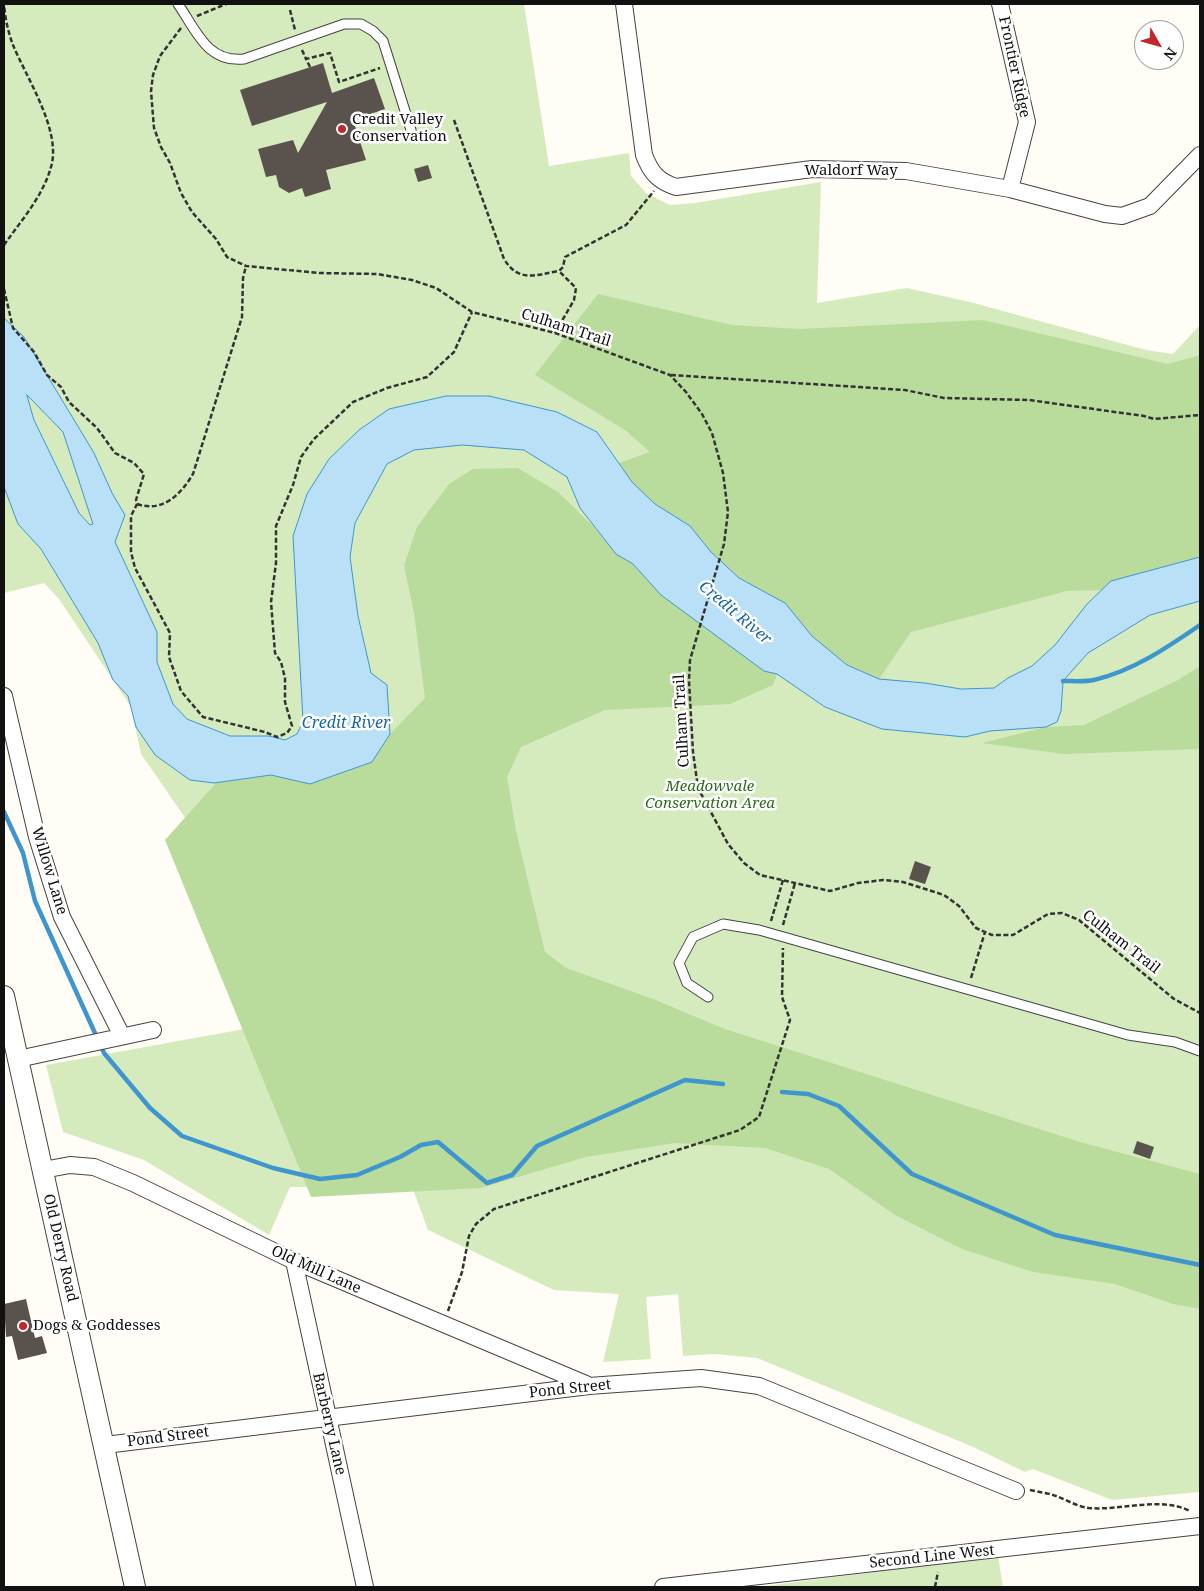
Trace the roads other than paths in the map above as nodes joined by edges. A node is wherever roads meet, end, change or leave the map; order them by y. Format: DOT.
graph roads {
  1 [pos="178,4"];
  2 [pos="624,4"];
  3 [pos="1000,4"];
  4 [pos="411,130"];
  5 [pos="1200,155"];
  6 [pos="1010,189"];
  7 [pos="4,696"];
  8 [pos="4,996"];
  9 [pos="708,997"];
  10 [pos="153,1030"];
  11 [pos="109,1039"];
  12 [pos="1200,1051"];
  13 [pos="18,1059"];
  14 [pos="43,1170"];
  15 [pos="294,1261"];
  16 [pos="589,1386"];
  17 [pos="327,1417"];
  18 [pos="105,1445"];
  19 [pos="1016,1491"];
  20 [pos="1199,1526"];
  21 [pos="135,1587"];
  22 [pos="365,1587"];
  23 [pos="663,1587"];
  1 -- 4 [label="lane"];
  2 -- 6 [label="street, Waldorf Way"];
  3 -- 6 [label="street, Frontier Ridge"];
  5 -- 6 [label="street, Waldorf Way"];
  7 -- 11 [label="street, Willow Lane"];
  8 -- 13 [label="street, Old Derry Road"];
  9 -- 12 [label="lane"];
  10 -- 11 [label="street"];
  11 -- 13 [label="street"];
  13 -- 14 [label="street, Old Derry Road"];
  14 -- 15 [label="street, Old Mill Lane"];
  14 -- 18 [label="street, Old Derry Road"];
  15 -- 16 [label="street, Old Mill Lane"];
  15 -- 17 [label="street, Barberry Lane"];
  16 -- 17 [label="street, Pond Street"];
  16 -- 19 [label="street, Pond Street"];
  17 -- 18 [label="street, Pond Street"];
  17 -- 22 [label="street, Barberry Lane"];
  18 -- 21 [label="street, Old Derry Road"];
  20 -- 23 [label="street, Second Line West"];
}
